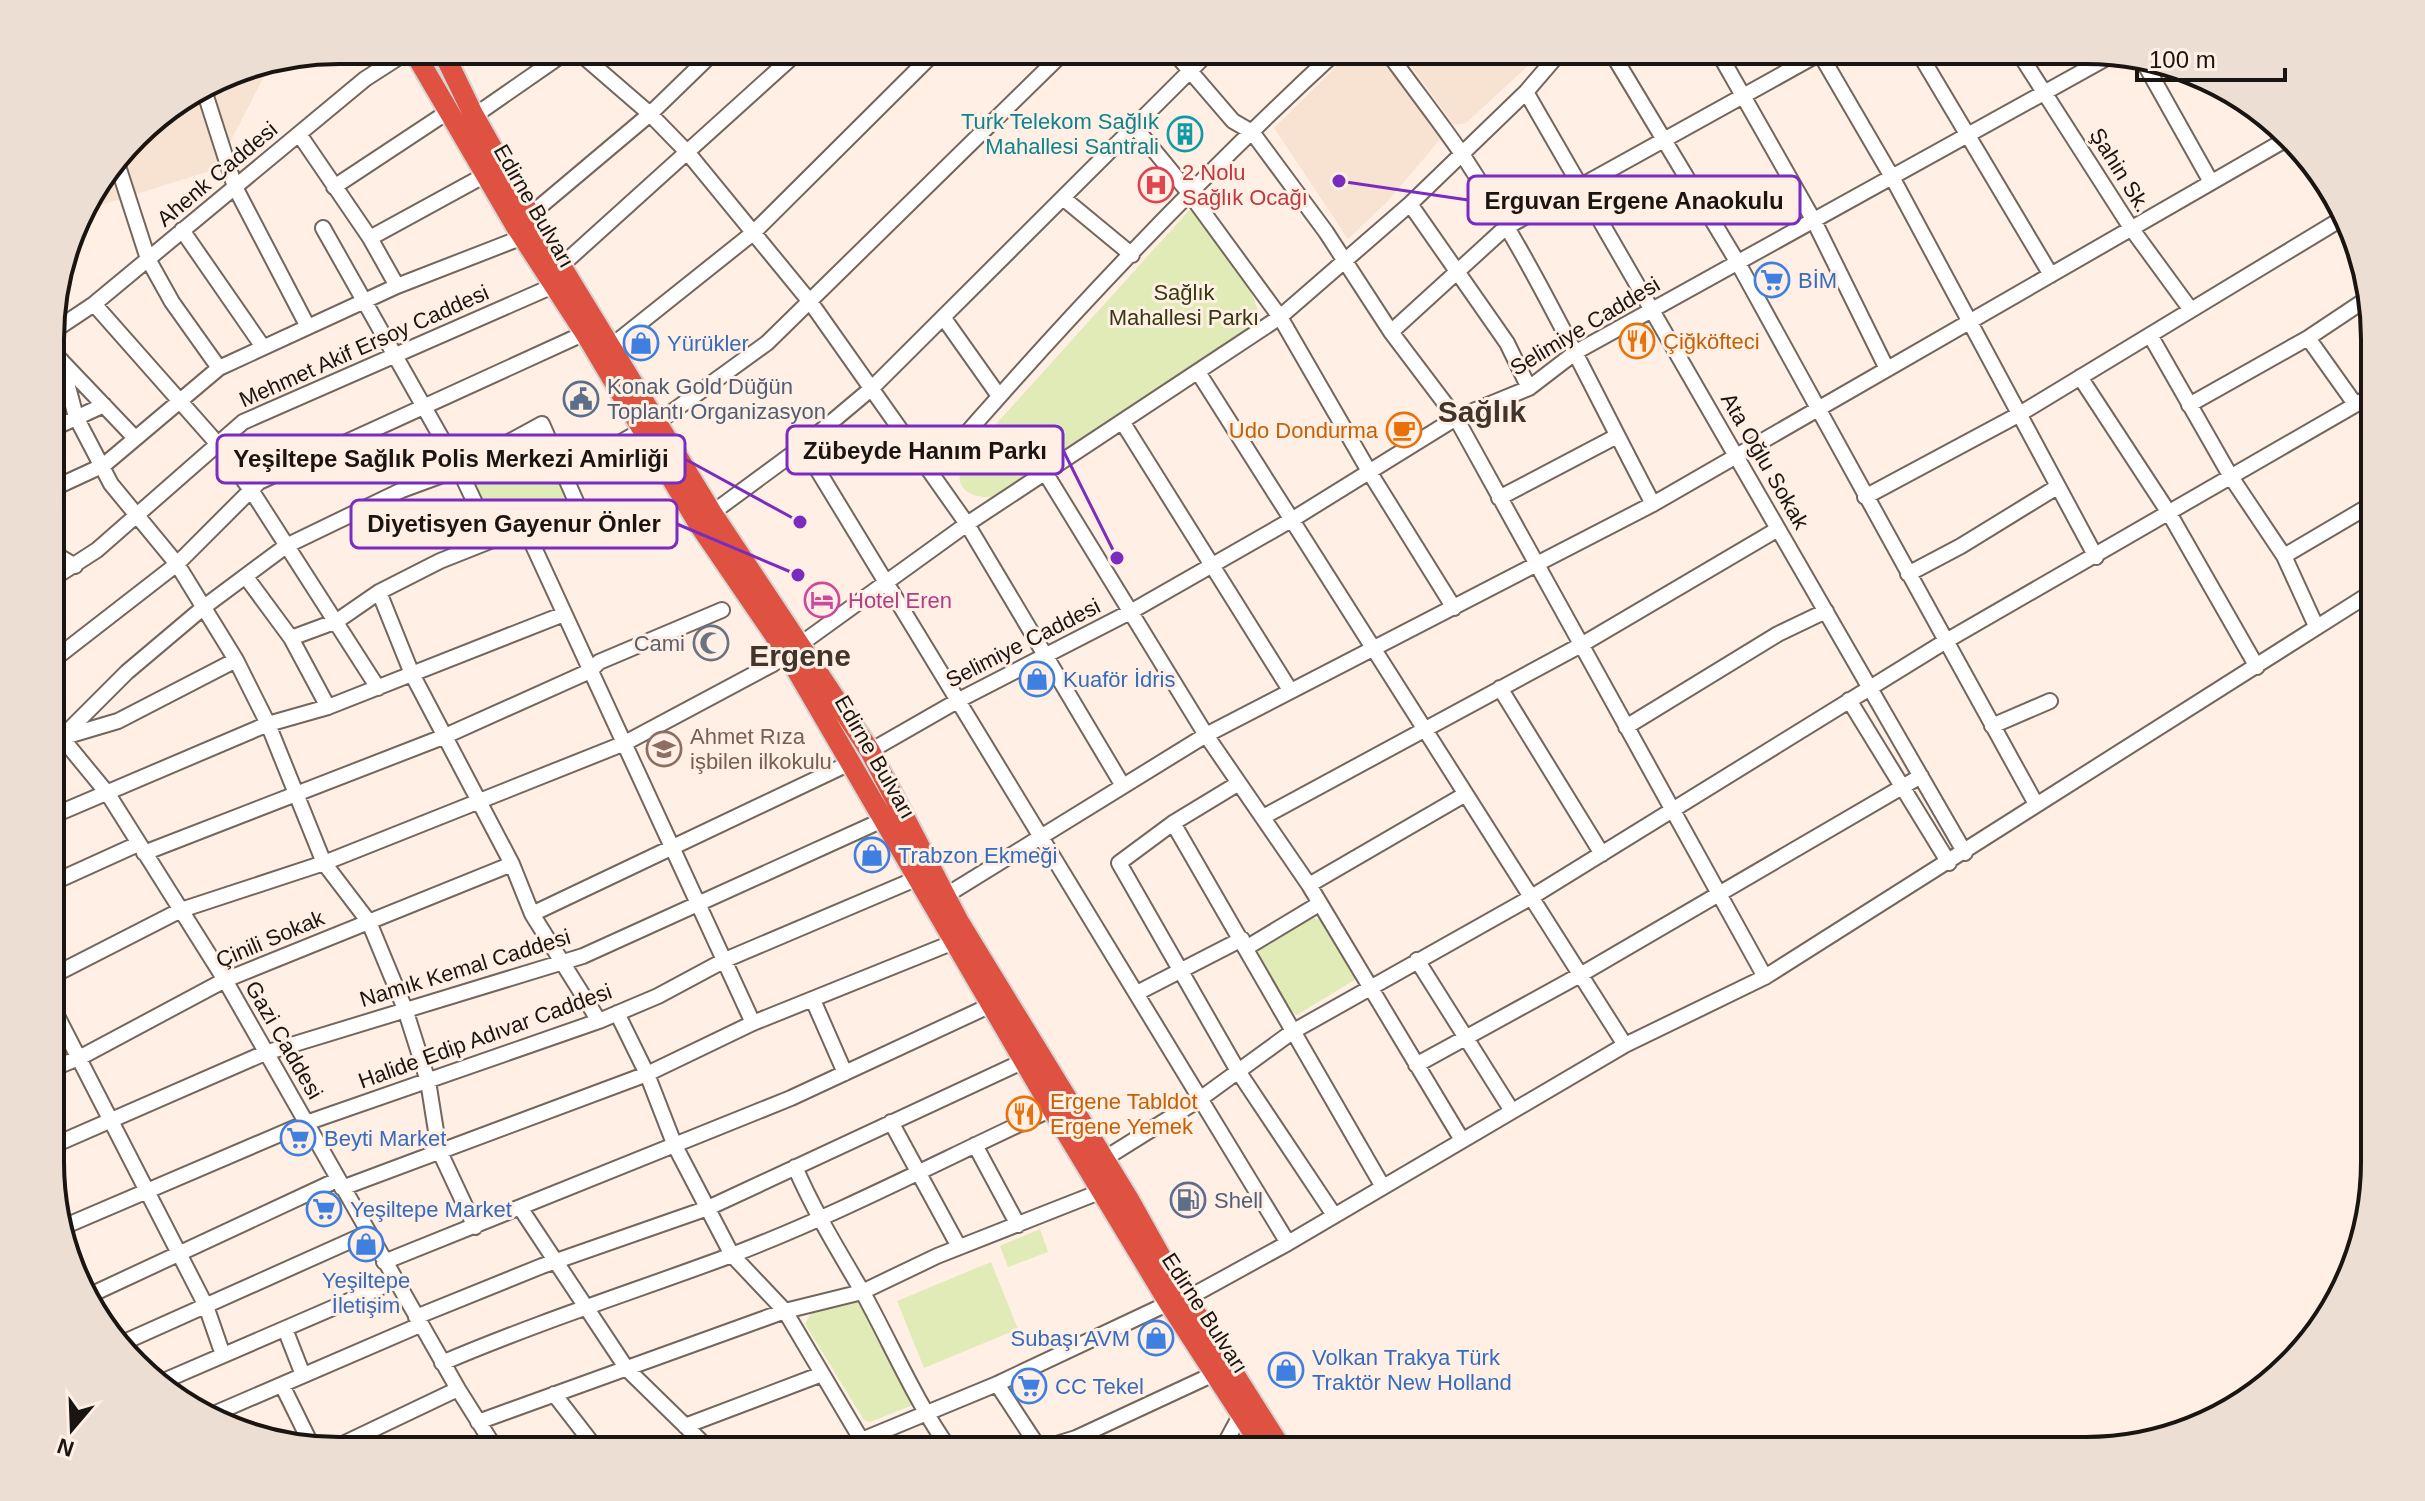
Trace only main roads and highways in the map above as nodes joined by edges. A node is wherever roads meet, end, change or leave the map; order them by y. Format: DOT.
graph roads {
  1 [pos="420,65"];
  2 [pos="449,65"];
  3 [pos="650,426"];
  4 [pos="793,648"];
  5 [pos="861,756"];
  6 [pos="1177,1301"];
  7 [pos="1256,1436"];
  8 [pos="1273,1436"];
  1 -- 3 [label="highway, Edirne Bulvarı"];
  2 -- 3 [label="highway, Edirne Bulvarı"];
  3 -- 4 [label="highway, Edirne Bulvarı"];
  3 -- 4 [label="highway, Edirne Bulvarı"];
  4 -- 5 [label="highway, Edirne Bulvarı"];
  5 -- 6 [label="highway, Edirne Bulvarı"];
  5 -- 6 [label="highway, Edirne Bulvarı"];
  6 -- 7 [label="highway, Edirne Bulvarı"];
  6 -- 8 [label="highway, Edirne Bulvarı"];
}
